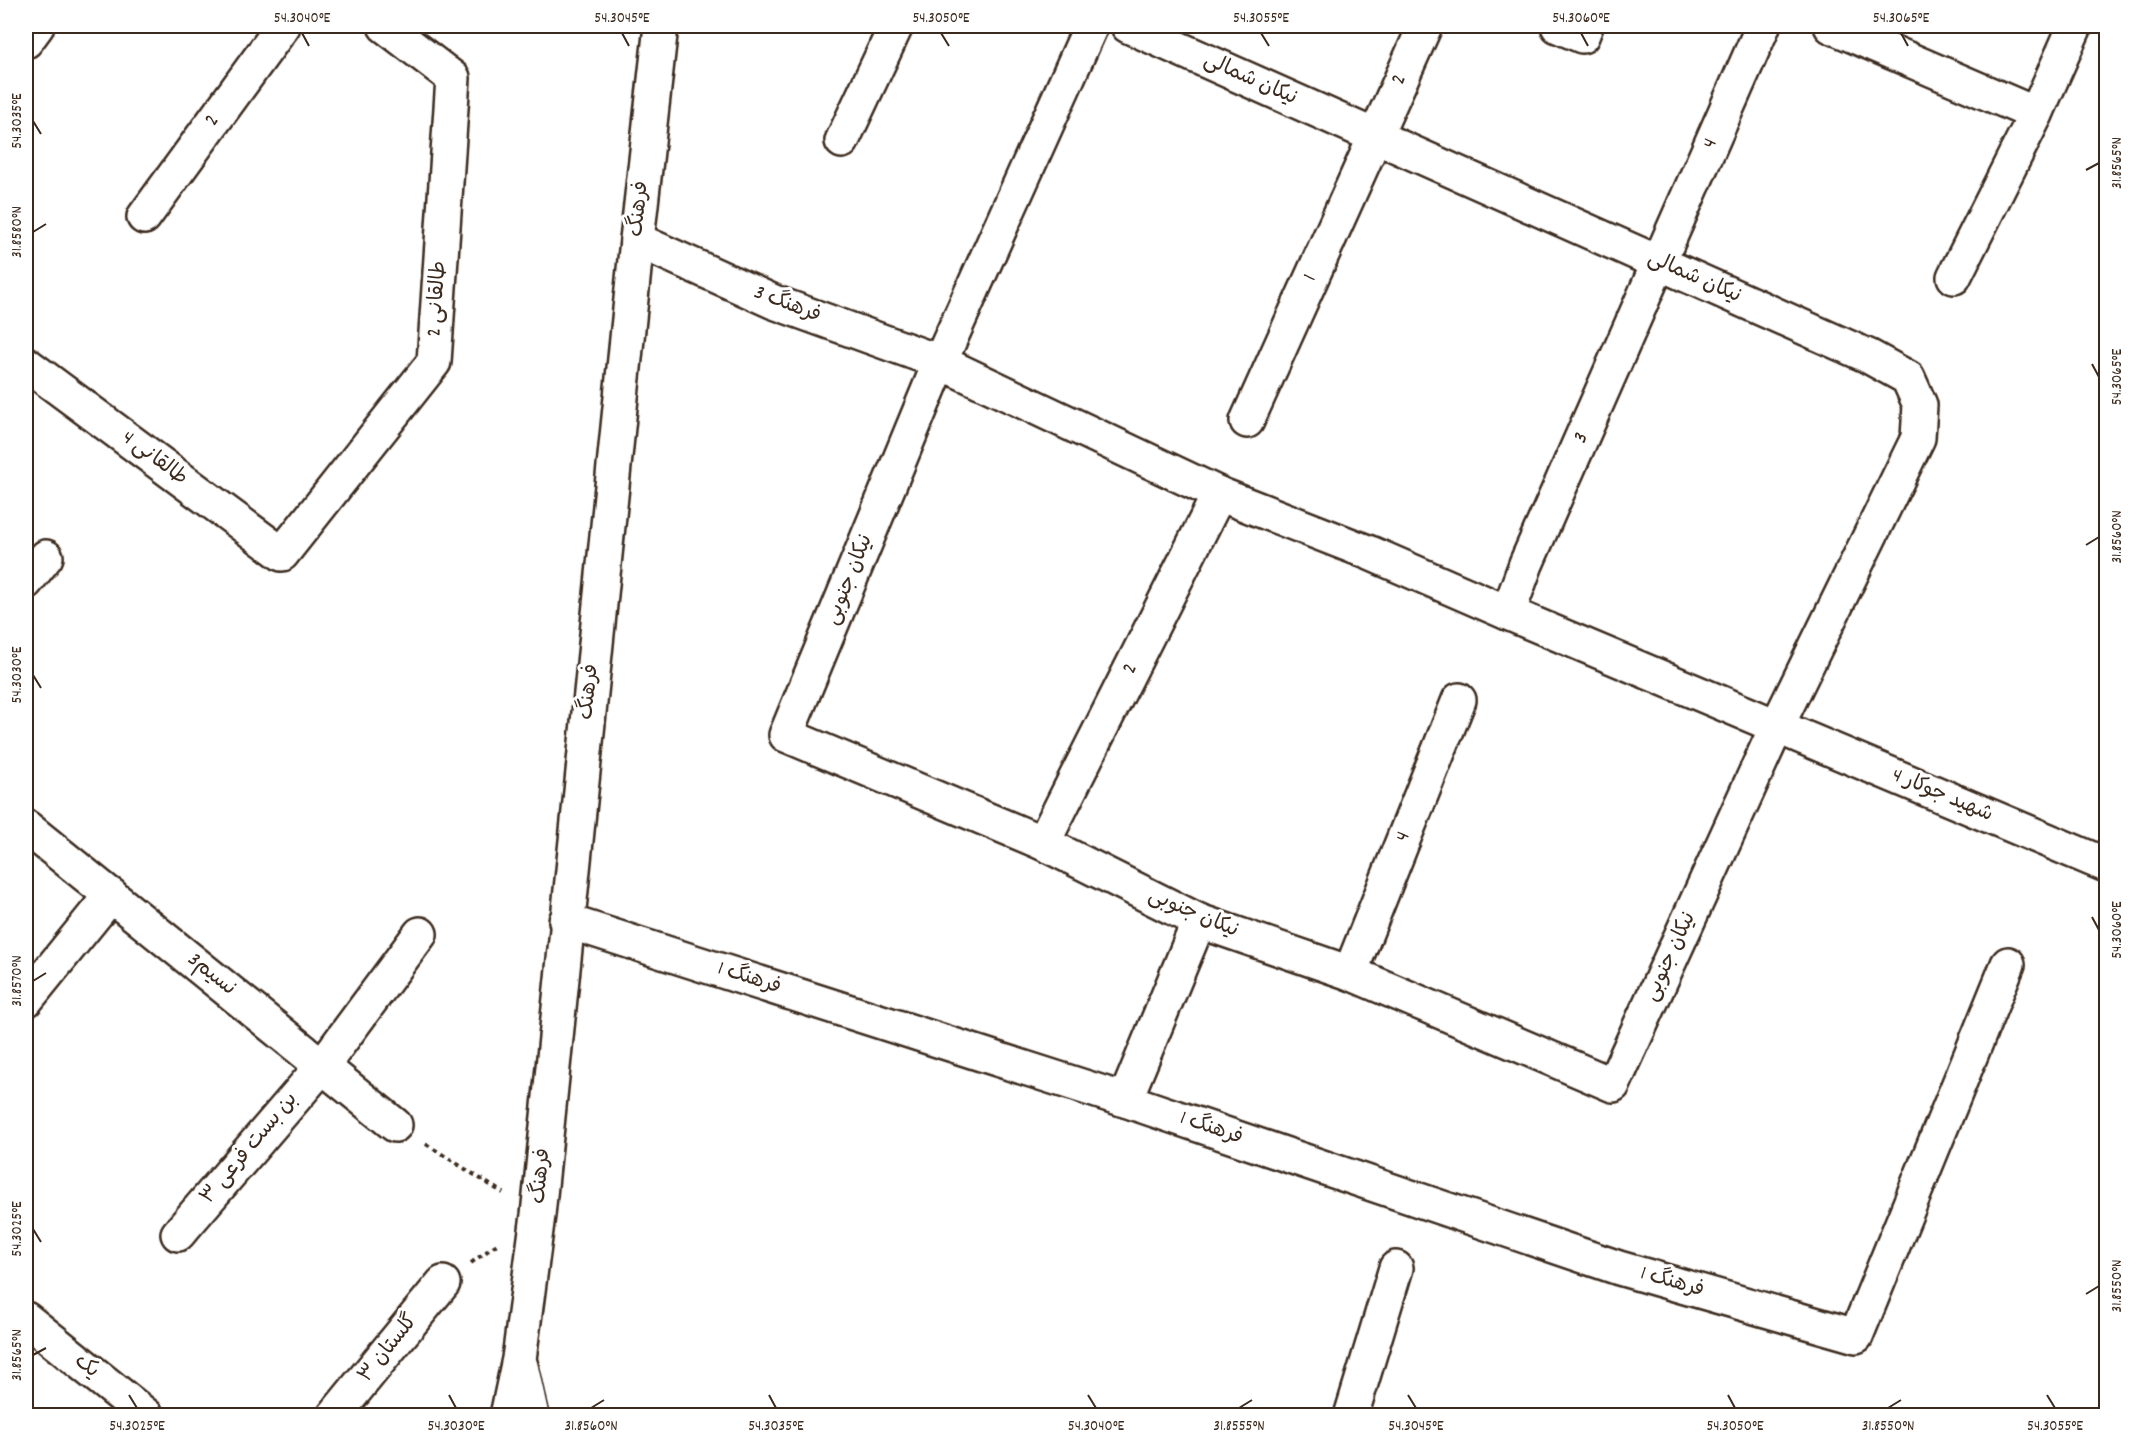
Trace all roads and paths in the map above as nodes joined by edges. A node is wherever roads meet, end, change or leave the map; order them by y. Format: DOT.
graph roads {
  1 [pos="37,26"];
  2 [pos="283,26"];
  3 [pos="385,26"];
  4 [pos="661,26"];
  5 [pos="896,26"];
  6 [pos="1091,26"];
  7 [pos="1128,26"];
  8 [pos="1425,26"];
  9 [pos="1558,26"];
  10 [pos="1586,26"];
  11 [pos="1763,26"];
  12 [pos="1831,26"];
  13 [pos="2075,26"];
  14 [pos="26,41"];
  15 [pos="2036,114"];
  16 [pos="1375,135"];
  17 [pos="842,141"];
  18 [pos="144,217"];
  19 [pos="637,240"];
  20 [pos="1659,263"];
  21 [pos="1954,277"];
  22 [pos="940,362"];
  23 [pos="26,364"];
  24 [pos="1247,421"];
  25 [pos="1219,494"];
  26 [pos="282,554"];
  27 [pos="46,558"];
  28 [pos="26,582"];
  29 [pos="1508,613"];
  30 [pos="1459,700"];
  31 [pos="1778,726"];
  32 [pos="26,826"];
  33 [pos="1043,843"];
  34 [pos="2106,865"];
  35 [pos="111,895"];
  36 [pos="566,921"];
  37 [pos="1199,921"];
  38 [pos="420,934"];
  39 [pos="2008,963"];
  40 [pos="1350,973"];
  41 [pos="26,1000"];
  42 [pos="323,1065"];
  43 [pos="1125,1100"];
  44 [pos="395,1125"];
  45 [pos="538,1215"];
  46 [pos="178,1234"];
  47 [pos="1396,1268"];
  48 [pos="443,1283"];
  49 [pos="26,1319"];
  50 [pos="519,1359"];
  51 [pos="147,1416"];
  52 [pos="334,1416"];
  53 [pos="507,1416"];
  54 [pos="532,1416"];
  55 [pos="1350,1416"];
  1 -- 14 [label="street"];
  2 -- 18 [label="street, 2"];
  3 -- 26 [label="street, طالقانی 2"];
  4 -- 19 [label="street, فرهنگ"];
  5 -- 17 [label="street"];
  6 -- 22 [label="street"];
  7 -- 16 [label="street, نیکان شمالی"];
  8 -- 16 [label="street, 2"];
  9 -- 10 [label="street"];
  11 -- 20 [label="street, 4"];
  12 -- 15 [label="street"];
  13 -- 15 [label="street"];
  15 -- 21 [label="street"];
  16 -- 20 [label="street, نیکان شمالی"];
  16 -- 24 [label="street, 1"];
  19 -- 22 [label="street, فرهنگ 3"];
  19 -- 36 [label="street, فرهنگ"];
  20 -- 29 [label="street, 3"];
  20 -- 31 [label="street, نیکان شمالی"];
  22 -- 25 [label="street, فرهنگ 3"];
  22 -- 33 [label="street, نیکان جنوبی"];
  23 -- 26 [label="street, طالقانی 4"];
  25 -- 29 [label="street, شهید جوکار 4"];
  25 -- 33 [label="street, 2"];
  27 -- 28 [label="street"];
  29 -- 31 [label="street, شهید جوکار 4"];
  30 -- 40 [label="street, 4"];
  31 -- 34 [label="street, شهید جوکار 4"];
  31 -- 40 [label="street, نیکان جنوبی"];
  32 -- 35 [label="street, نسیم3"];
  33 -- 37 [label="street, نیکان جنوبی"];
  35 -- 41 [label="street"];
  35 -- 42 [label="street, نسیم3"];
  36 -- 43 [label="street, فرهنگ 1"];
  36 -- 45 [label="street, فرهنگ"];
  37 -- 40 [label="street, نیکان جنوبی"];
  37 -- 43 [label="street"];
  38 -- 42 [label="street, بن بست فرعی ۳"];
  39 -- 43 [label="street, فرهنگ 1"];
  42 -- 44 [label="street, نسیم3"];
  42 -- 46 [label="street, بن بست فرعی ۳"];
  44 -- 45 [label="path"];
  45 -- 48 [label="path"];
  45 -- 50 [label="street, فرهنگ"];
  47 -- 55 [label="street"];
  48 -- 52 [label="street, گلستان ۳"];
  49 -- 51 [label="street, یک"];
  50 -- 53 [label="street, فرهنگ"];
  50 -- 54 [label="street, فرهنگ"];
}
